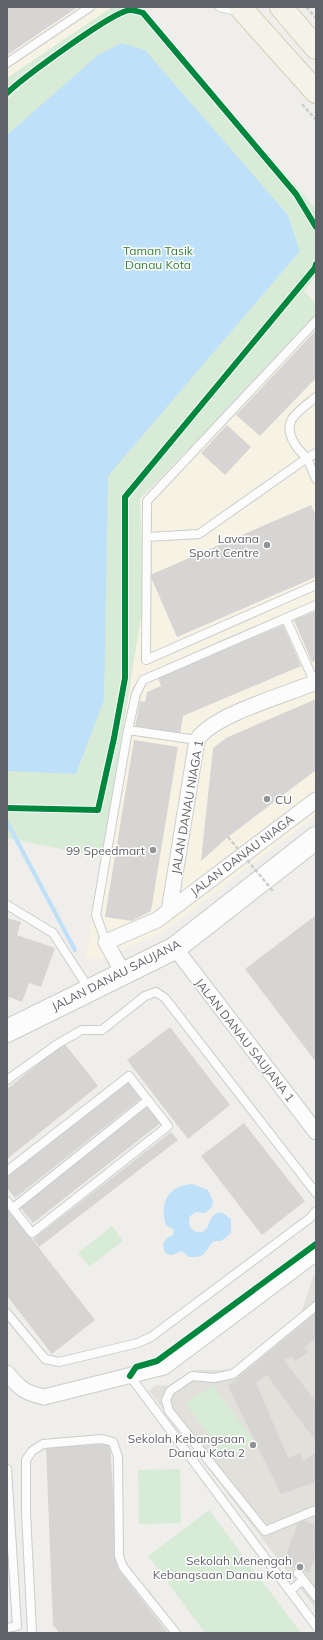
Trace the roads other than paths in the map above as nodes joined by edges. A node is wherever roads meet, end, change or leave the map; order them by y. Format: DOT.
graph roads {
  1 [pos="90,7"];
  2 [pos="220,7"];
  3 [pos="282,7"];
  4 [pos="243,10"];
  5 [pos="316,48"];
  6 [pos="7,63"];
  7 [pos="316,92"];
  8 [pos="316,321"];
  9 [pos="316,397"];
  10 [pos="316,453"];
  11 [pos="307,458"];
  12 [pos="316,479"];
  13 [pos="147,537"];
  14 [pos="316,585"];
  15 [pos="316,605"];
  16 [pos="286,619"];
  17 [pos="315,682"];
  18 [pos="128,730"];
  19 [pos="197,740"];
  20 [pos="316,800"];
  21 [pos="316,838"];
  22 [pos="7,905"];
  23 [pos="169,911"];
  24 [pos="106,942"];
  25 [pos="175,948"];
  26 [pos="123,973"];
  27 [pos="90,989"];
  28 [pos="7,1031"];
  29 [pos="7,1080"];
  30 [pos="148,1100"];
  31 [pos="316,1132"];
  32 [pos="7,1171"];
  33 [pos="316,1193"];
  34 [pos="7,1201"];
  35 [pos="13,1208"];
  36 [pos="316,1211"];
  37 [pos="316,1253"];
  38 [pos="316,1306"];
  39 [pos="7,1313"];
  40 [pos="7,1374"];
  41 [pos="130,1376"];
  42 [pos="7,1469"];
  43 [pos="316,1510"];
  44 [pos="298,1573"];
  45 [pos="303,1580"];
  46 [pos="290,1591"];
  47 [pos="316,1597"];
  48 [pos="316,1626"];
  49 [pos="7,1628"];
  50 [pos="32,1633"];
  51 [pos="176,1633"];
  1 -- 6 [label="lane"];
  2 -- 4 [label="lane"];
  3 -- 5 [label="main road"];
  4 -- 7 [label="main road"];
  8 -- 13 [label="lane"];
  9 -- 11 [label="lane"];
  10 -- 11 [label="lane"];
  11 -- 12 [label="lane"];
  11 -- 13 [label="lane"];
  13 -- 14 [label="lane"];
  15 -- 16 [label="lane"];
  16 -- 17 [label="lane"];
  16 -- 18 [label="lane"];
  17 -- 19 [label="street, JALAN DANAU NIAGA 1"];
  18 -- 19 [label="lane"];
  18 -- 24 [label="lane"];
  19 -- 23 [label="street, JALAN DANAU NIAGA 1"];
  20 -- 23 [label="street, JALAN DANAU NIAGA"];
  21 -- 25 [label="street, JALAN DANAU SAUJANA"];
  22 -- 27 [label="lane"];
  23 -- 24 [label="street, JALAN DANAU NIAGA"];
  24 -- 26 [label="street"];
  25 -- 26 [label="street, JALAN DANAU SAUJANA"];
  25 -- 31 [label="street, JALAN DANAU SAUJANA 1"];
  26 -- 27 [label="street, JALAN DANAU SAUJANA"];
  27 -- 28 [label="street, JALAN DANAU SAUJANA"];
  29 -- 33 [label="lane"];
  30 -- 32 [label="lane"];
  30 -- 35 [label="lane"];
  30 -- 35 [label="lane"];
  34 -- 35 [label="lane"];
  36 -- 39 [label="lane"];
  37 -- 41 [label="street"];
  38 -- 43 [label="lane"];
  40 -- 41 [label="street"];
  41 -- 46 [label="lane"];
  42 -- 49 [label="lane"];
  44 -- 45 [label="lane"];
  45 -- 46 [label="lane"];
  45 -- 47 [label="lane"];
  46 -- 48 [label="lane"];
  50 -- 51 [label="lane"];
}
